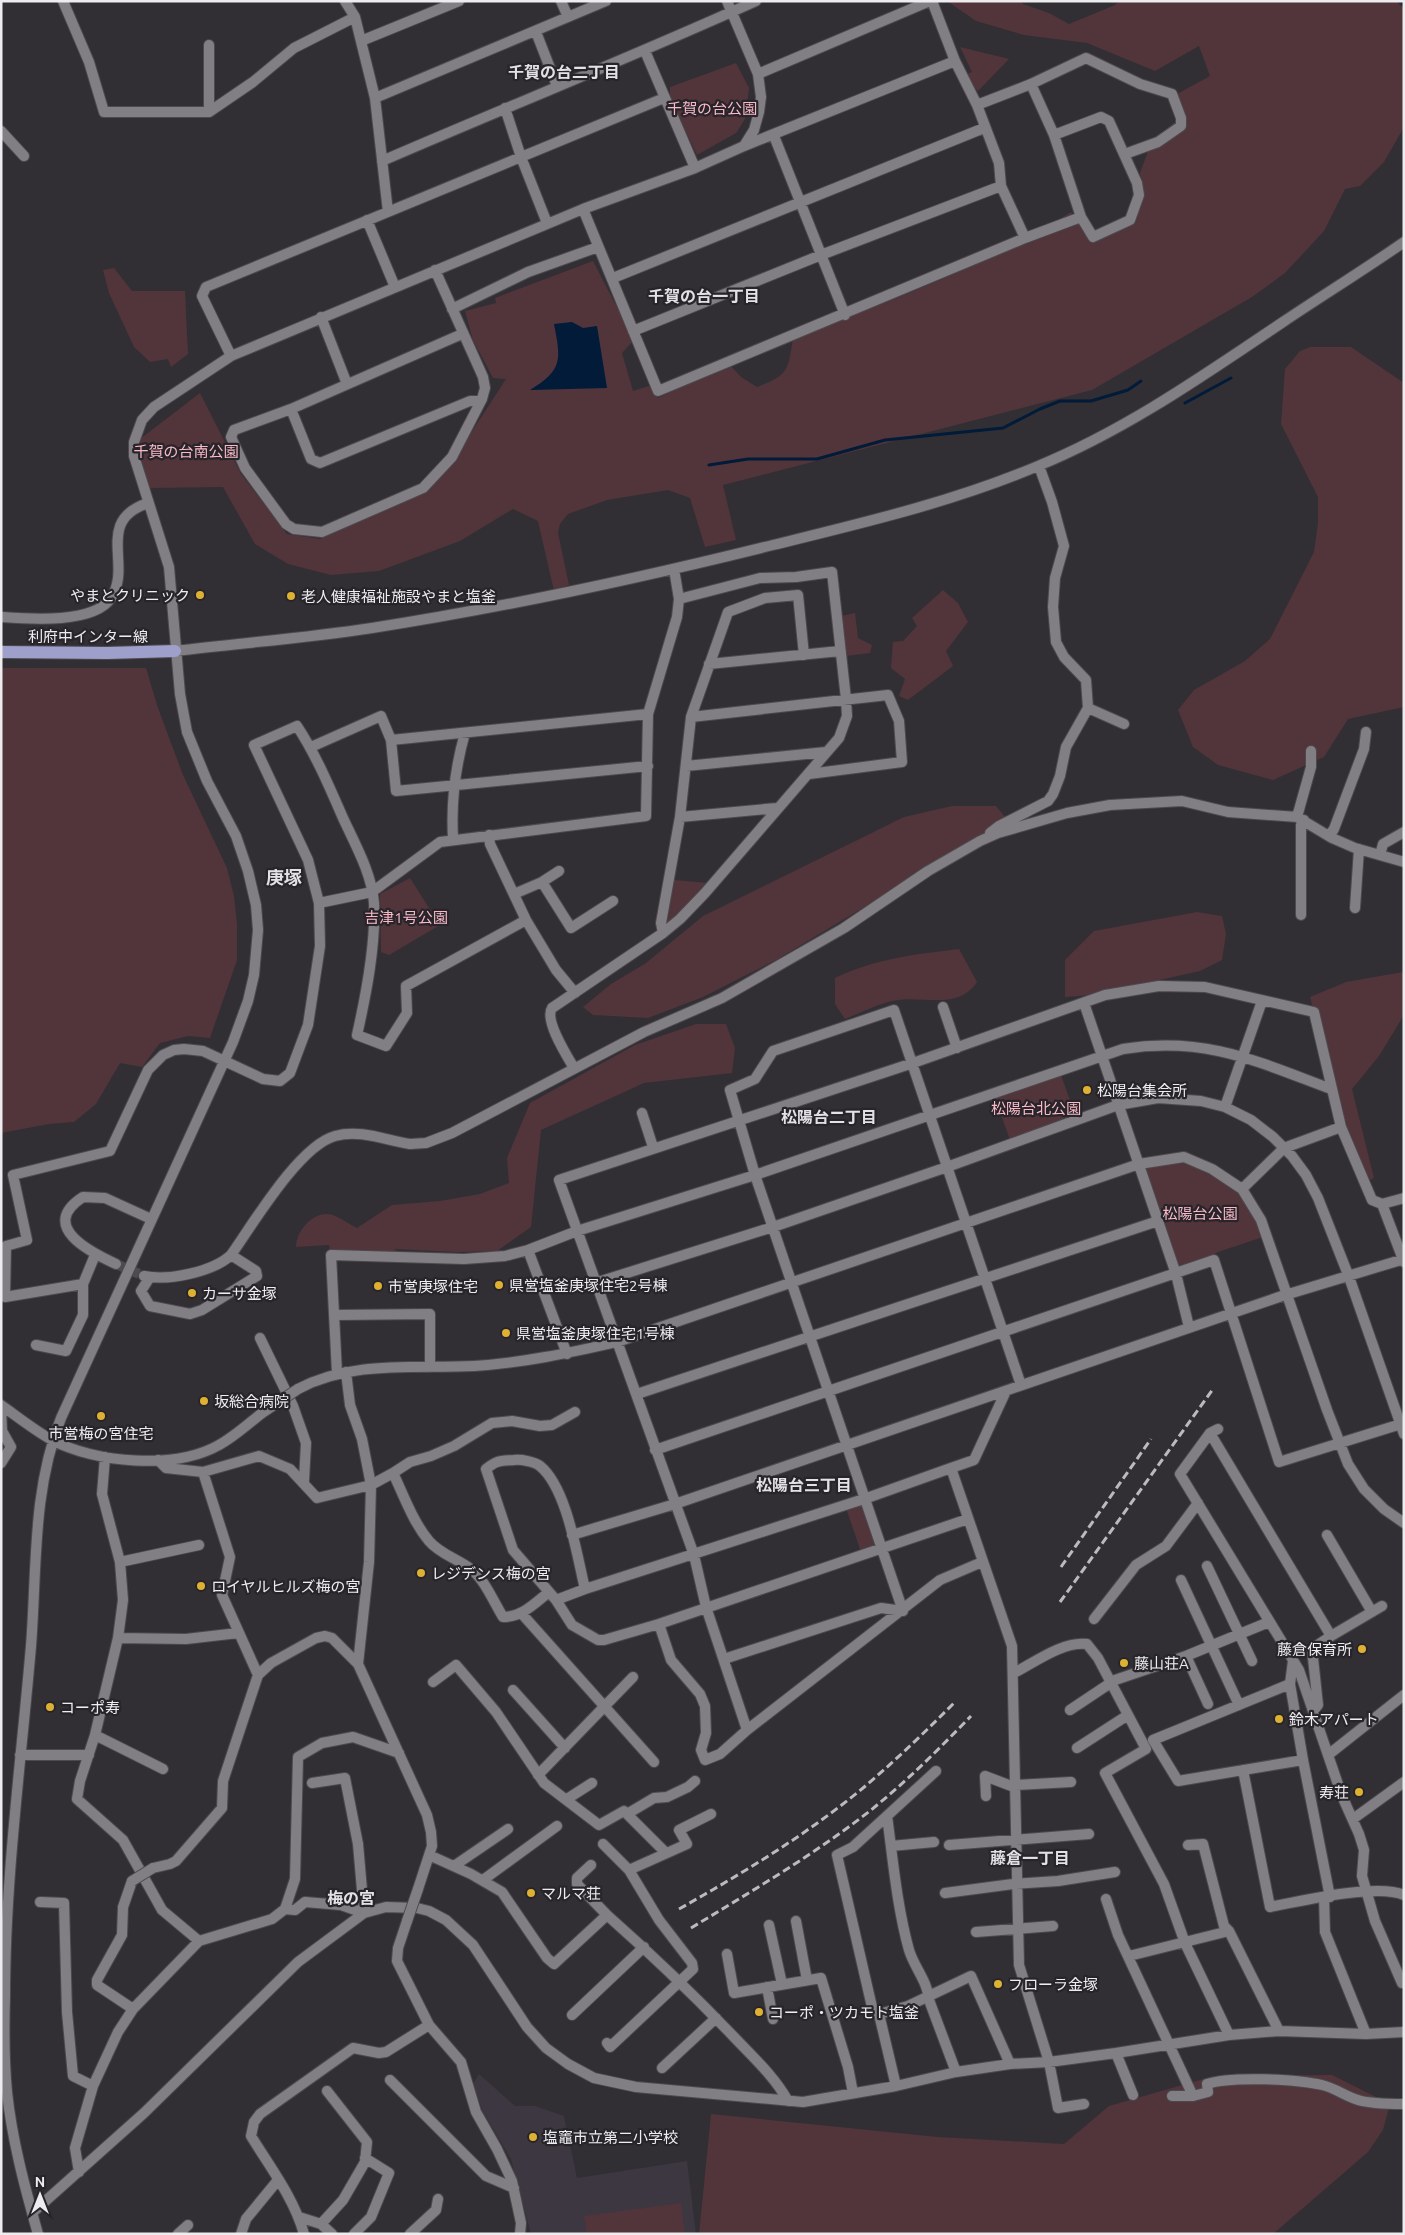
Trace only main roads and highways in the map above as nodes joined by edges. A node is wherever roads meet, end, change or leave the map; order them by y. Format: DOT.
graph roads {
  1 [pos="175,651"];
  2 [pos="1,652"];
  1 -- 2 [label="main road, 利府中インター線"];
}
